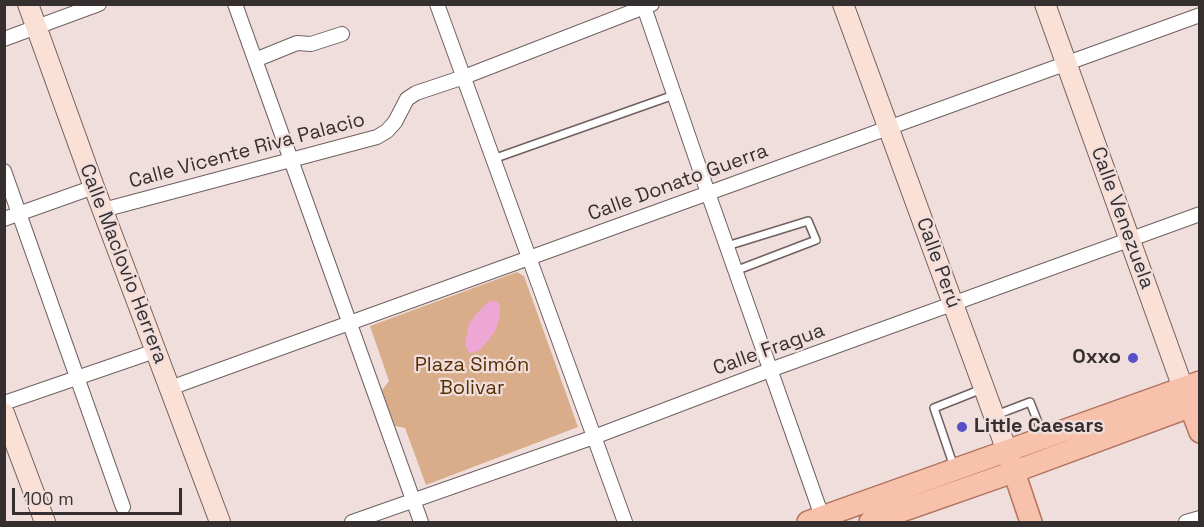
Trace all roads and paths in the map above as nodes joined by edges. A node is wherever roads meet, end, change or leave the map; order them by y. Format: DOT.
graph roads {
  1 [pos="28,4"];
  2 [pos="99,4"];
  3 [pos="235,4"];
  4 [pos="437,4"];
  5 [pos="843,4"];
  6 [pos="1045,4"];
  7 [pos="646,5"];
  8 [pos="1200,15"];
  9 [pos="37,27"];
  10 [pos="342,34"];
  11 [pos="4,39"];
  12 [pos="255,60"];
  13 [pos="1066,64"];
  14 [pos="464,77"];
  15 [pos="674,95"];
  16 [pos="887,128"];
  17 [pos="493,159"];
  18 [pos="292,160"];
  19 [pos="4,171"];
  20 [pos="94,187"];
  21 [pos="708,193"];
  22 [pos="103,210"];
  23 [pos="20,214"];
  24 [pos="1200,214"];
  25 [pos="4,219"];
  26 [pos="1130,239"];
  27 [pos="727,246"];
  28 [pos="529,258"];
  29 [pos="735,271"];
  30 [pos="952,303"];
  31 [pos="350,323"];
  32 [pos="155,351"];
  33 [pos="770,370"];
  34 [pos="77,379"];
  35 [pos="170,388"];
  36 [pos="984,389"];
  37 [pos="1193,395"];
  38 [pos="4,404"];
  39 [pos="4,413"];
  40 [pos="994,416"];
  41 [pos="1200,432"];
  42 [pos="594,436"];
  43 [pos="1043,438"];
  44 [pos="1007,451"];
  45 [pos="954,470"];
  46 [pos="1014,472"];
  47 [pos="413,501"];
  48 [pos="123,507"];
  49 [pos="1200,518"];
  50 [pos="818,521"];
  51 [pos="45,522"];
  52 [pos="220,522"];
  53 [pos="352,522"];
  54 [pos="421,522"];
  55 [pos="625,522"];
  56 [pos="870,522"];
  57 [pos="1031,522"];
  58 [pos="1186,522"];
  1 -- 9 [label="main road, Calle Maclovio Herrera"];
  2 -- 9 [label="street"];
  3 -- 12 [label="street"];
  4 -- 14 [label="street"];
  5 -- 16 [label="main road, Calle Perú"];
  6 -- 13 [label="main road, Calle Venezuela"];
  7 -- 14 [label="street, Calle Vicente Riva Palacio"];
  7 -- 15 [label="street"];
  8 -- 13 [label="street, Calle Donato Guerra"];
  9 -- 11 [label="street"];
  9 -- 20 [label="main road, Calle Maclovio Herrera"];
  10 -- 12 [label="street"];
  12 -- 18 [label="street"];
  13 -- 16 [label="street, Calle Donato Guerra"];
  13 -- 26 [label="main road, Calle Venezuela"];
  14 -- 17 [label="street"];
  14 -- 18 [label="street, Calle Vicente Riva Palacio"];
  15 -- 17 [label="lane"];
  15 -- 21 [label="street"];
  16 -- 21 [label="street, Calle Donato Guerra"];
  16 -- 30 [label="main road, Calle Perú"];
  17 -- 28 [label="street"];
  18 -- 22 [label="street, Calle Vicente Riva Palacio"];
  18 -- 31 [label="street"];
  19 -- 23 [label="street"];
  20 -- 22 [label="main road, Calle Maclovio Herrera"];
  20 -- 23 [label="street"];
  21 -- 27 [label="street"];
  21 -- 28 [label="street, Calle Donato Guerra"];
  22 -- 32 [label="main road, Calle Maclovio Herrera"];
  23 -- 25 [label="street"];
  23 -- 34 [label="street"];
  24 -- 26 [label="street, Calle Fragua"];
  26 -- 30 [label="street, Calle Fragua"];
  26 -- 37 [label="main road, Calle Venezuela"];
  27 -- 29 [label="street"];
  27 -- 29 [label="lane"];
  28 -- 31 [label="street, Calle Donato Guerra"];
  28 -- 42 [label="street"];
  29 -- 33 [label="street"];
  30 -- 33 [label="street, Calle Fragua"];
  30 -- 36 [label="main road, Calle Perú"];
  31 -- 35 [label="street, Calle Donato Guerra"];
  31 -- 47 [label="street"];
  32 -- 34 [label="street"];
  32 -- 35 [label="main road, Calle Maclovio Herrera"];
  33 -- 42 [label="street, Calle Fragua"];
  33 -- 50 [label="street"];
  34 -- 38 [label="street"];
  34 -- 48 [label="street"];
  35 -- 52 [label="main road, Calle Maclovio Herrera"];
  36 -- 40 [label="main road, Calle Perú"];
  36 -- 45 [label="lane"];
  37 -- 41 [label="main road, Calle Venezuela"];
  37 -- 43 [label="main road"];
  37 -- 46 [label="main road"];
  39 -- 51 [label="main road"];
  40 -- 43 [label="lane"];
  40 -- 44 [label="main road, Calle Perú"];
  42 -- 47 [label="street, Calle Fragua"];
  42 -- 55 [label="street"];
  43 -- 44 [label="main road"];
  44 -- 45 [label="main road"];
  44 -- 46 [label="main road, Calle Perú"];
  45 -- 50 [label="main road"];
  46 -- 56 [label="main road"];
  46 -- 57 [label="main road, Calle Perú"];
  47 -- 53 [label="street, Calle Fragua"];
  47 -- 54 [label="street"];
  49 -- 58 [label="street"];
}
